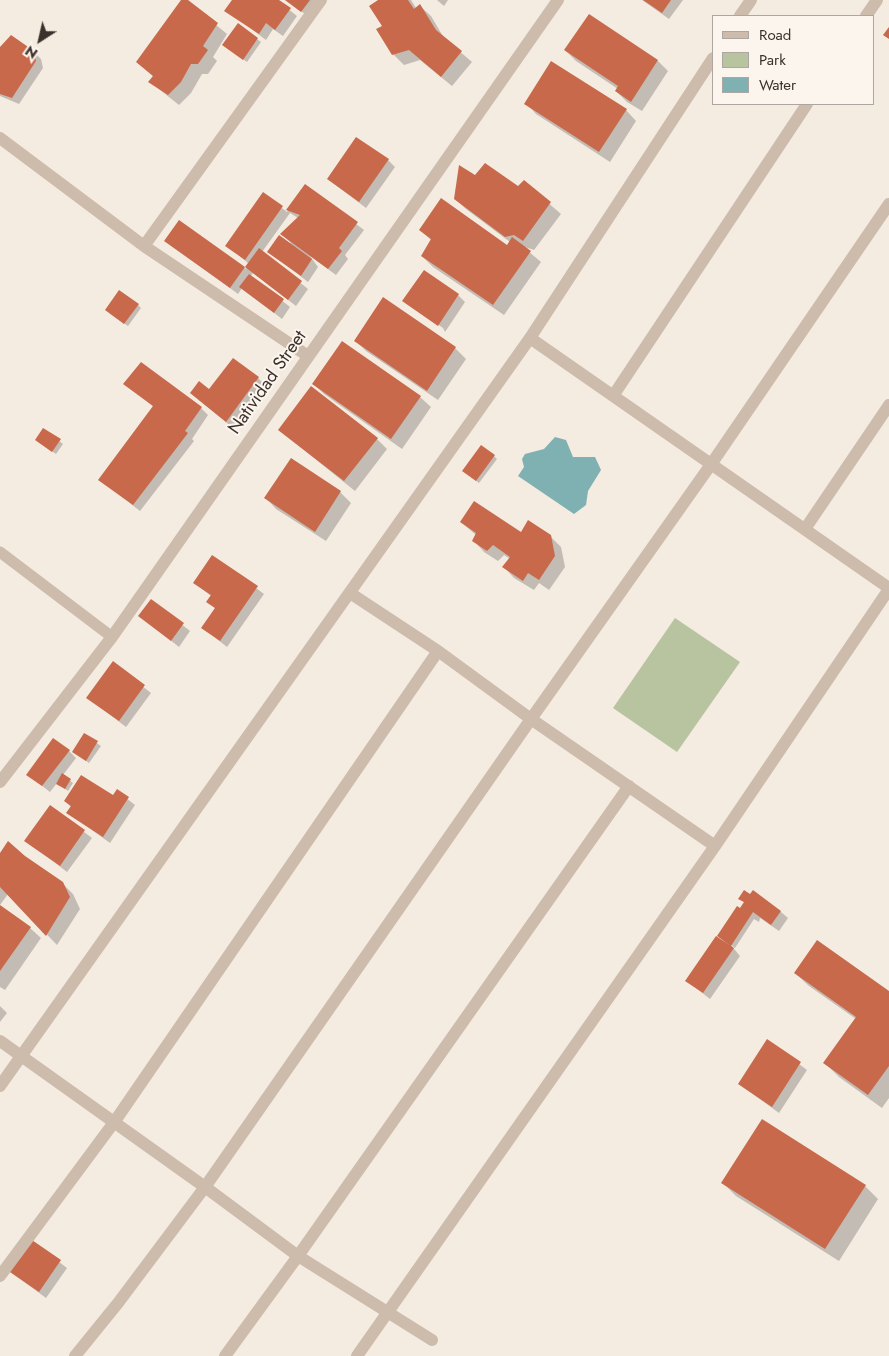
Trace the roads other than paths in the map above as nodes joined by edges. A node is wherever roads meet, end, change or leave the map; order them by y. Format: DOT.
graph roads {
  1 [pos="321,0"];
  2 [pos="558,0"];
  3 [pos="751,0"];
  4 [pos="876,0"];
  5 [pos="741,15"];
  6 [pos="867,15"];
  7 [pos="712,60"];
  8 [pos="806,105"];
  9 [pos="0,138"];
  10 [pos="889,204"];
  11 [pos="144,246"];
  12 [pos="530,338"];
  13 [pos="308,356"];
  14 [pos="613,396"];
  15 [pos="889,405"];
  16 [pos="712,463"];
  17 [pos="805,529"];
  18 [pos="0,552"];
  19 [pos="889,588"];
  20 [pos="350,593"];
  21 [pos="112,637"];
  22 [pos="438,651"];
  23 [pos="531,719"];
  24 [pos="0,782"];
  25 [pos="629,786"];
  26 [pos="715,846"];
  27 [pos="0,1041"];
  28 [pos="22,1056"];
  29 [pos="0,1086"];
  30 [pos="115,1121"];
  31 [pos="206,1187"];
  32 [pos="298,1256"];
  33 [pos="0,1276"];
  34 [pos="389,1312"];
  35 [pos="432,1340"];
  36 [pos="75,1356"];
  37 [pos="225,1356"];
  38 [pos="356,1356"];
  1 -- 11 [label="street"];
  2 -- 13 [label="street, Natividad Street"];
  3 -- 5 [label="street"];
  4 -- 6 [label="street"];
  7 -- 12 [label="street"];
  8 -- 14 [label="street"];
  9 -- 11 [label="street"];
  10 -- 16 [label="street"];
  11 -- 13 [label="street"];
  12 -- 14 [label="street"];
  12 -- 20 [label="street"];
  13 -- 21 [label="street, Natividad Street"];
  14 -- 16 [label="street"];
  15 -- 17 [label="street"];
  16 -- 17 [label="street"];
  16 -- 23 [label="street"];
  17 -- 19 [label="street"];
  18 -- 21 [label="lane"];
  19 -- 26 [label="street"];
  20 -- 22 [label="street"];
  20 -- 28 [label="street"];
  21 -- 24 [label="street, Natividad Street"];
  22 -- 23 [label="street"];
  22 -- 30 [label="street"];
  23 -- 25 [label="street"];
  23 -- 31 [label="street"];
  25 -- 26 [label="street"];
  25 -- 32 [label="street"];
  26 -- 34 [label="street"];
  27 -- 28 [label="street"];
  28 -- 29 [label="street"];
  28 -- 30 [label="street"];
  30 -- 31 [label="street"];
  30 -- 33 [label="street"];
  31 -- 32 [label="street"];
  31 -- 36 [label="street"];
  32 -- 34 [label="street"];
  32 -- 37 [label="street"];
  34 -- 35 [label="street"];
  34 -- 38 [label="street"];
}
